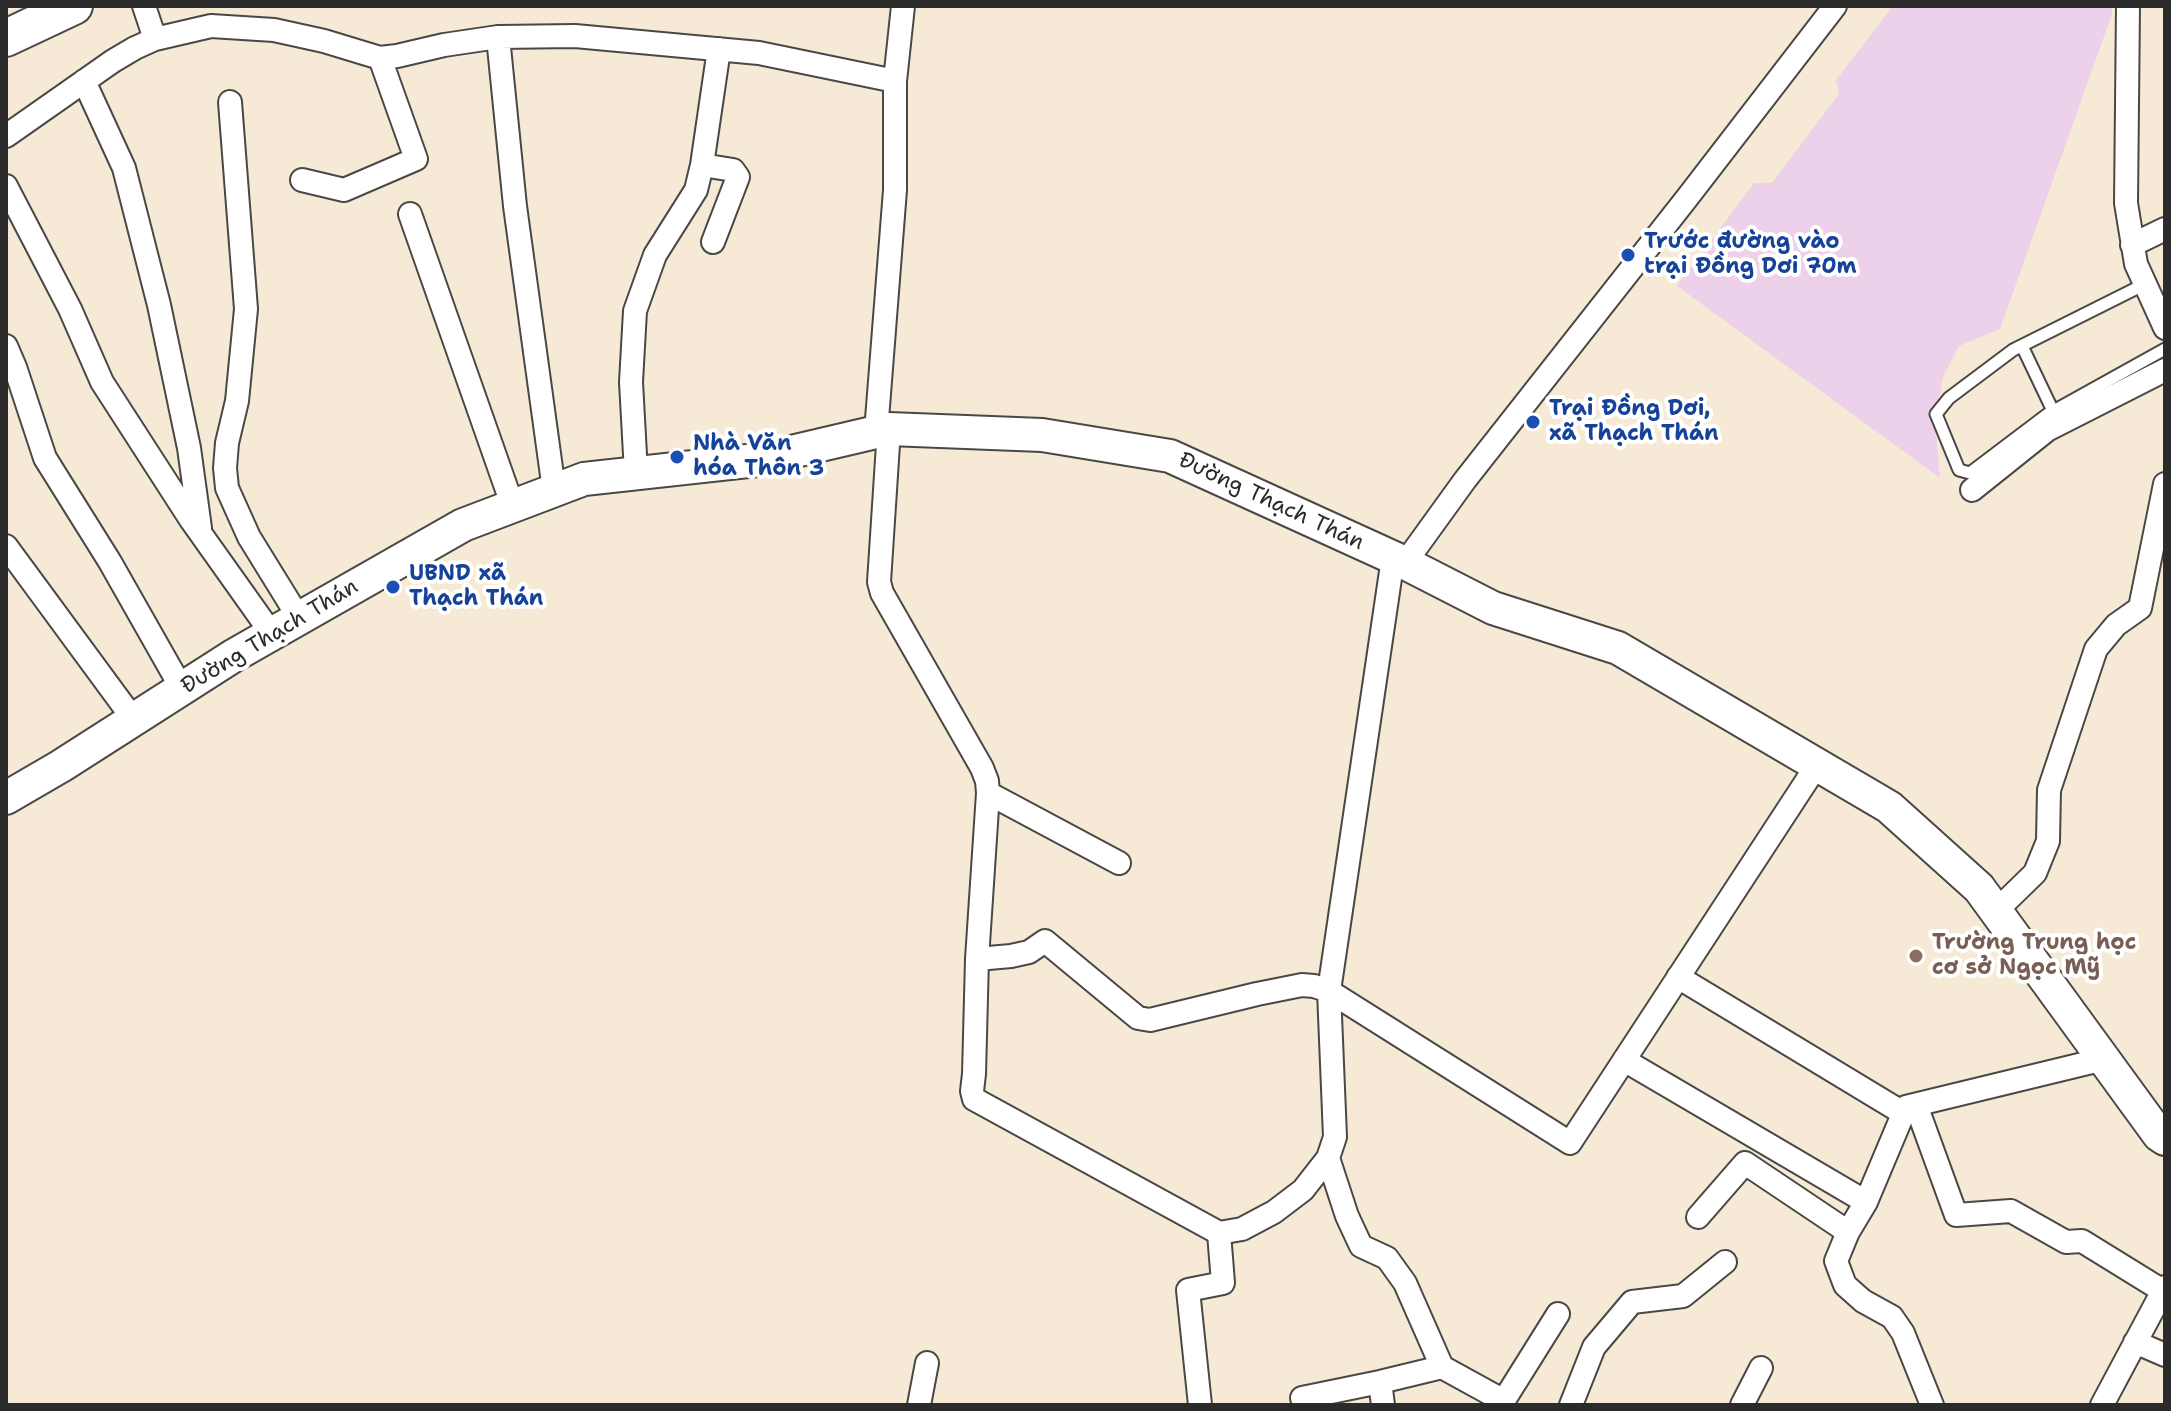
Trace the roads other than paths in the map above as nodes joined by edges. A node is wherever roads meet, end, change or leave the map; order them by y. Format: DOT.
graph roads {
  1 [pos="74,6"];
  2 [pos="144,6"];
  3 [pos="903,6"];
  4 [pos="1835,6"];
  5 [pos="2128,6"];
  6 [pos="498,37"];
  7 [pos="6,38"];
  8 [pos="155,39"];
  9 [pos="719,49"];
  10 [pos="380,58"];
  11 [pos="84,81"];
  12 [pos="895,81"];
  13 [pos="230,102"];
  14 [pos="6,136"];
  15 [pos="702,165"];
  16 [pos="302,180"];
  17 [pos="6,186"];
  18 [pos="410,214"];
  19 [pos="2165,229"];
  20 [pos="713,242"];
  21 [pos="2132,245"];
  22 [pos="2145,284"];
  23 [pos="2165,328"];
  24 [pos="6,346"];
  25 [pos="2022,346"];
  26 [pos="2165,349"];
  27 [pos="2165,371"];
  28 [pos="2053,411"];
  29 [pos="882,431"];
  30 [pos="636,473"];
  31 [pos="2165,484"];
  32 [pos="554,490"];
  33 [pos="1972,490"];
  34 [pos="513,507"];
  35 [pos="200,533"];
  36 [pos="2159,544"];
  37 [pos="6,546"];
  38 [pos="1399,560"];
  39 [pos="299,618"];
  40 [pos="272,634"];
  41 [pos="182,689"];
  42 [pos="134,720"];
  43 [pos="1817,765"];
  44 [pos="988,793"];
  45 [pos="6,798"];
  46 [pos="1119,863"];
  47 [pos="1996,911"];
  48 [pos="977,959"];
  49 [pos="1678,977"];
  50 [pos="1329,991"];
  51 [pos="2104,1059"];
  52 [pos="1624,1060"];
  53 [pos="1910,1109"];
  54 [pos="2165,1139"];
  55 [pos="1328,1158"];
  56 [pos="1866,1202"];
  57 [pos="1698,1217"];
  58 [pos="1848,1232"];
  59 [pos="1219,1233"];
  60 [pos="1725,1262"];
  61 [pos="2164,1289"];
  62 [pos="1558,1314"];
  63 [pos="2135,1342"];
  64 [pos="2165,1355"];
  65 [pos="927,1363"];
  66 [pos="1442,1367"];
  67 [pos="1761,1368"];
  68 [pos="1380,1382"];
  69 [pos="1302,1398"];
  70 [pos="1501,1403"];
  71 [pos="919,1405"];
  72 [pos="1200,1405"];
  73 [pos="1383,1405"];
  74 [pos="1571,1405"];
  75 [pos="1742,1405"];
  76 [pos="1932,1405"];
  77 [pos="2102,1405"];
  1 -- 7 [label="main road"];
  2 -- 8 [label="street"];
  3 -- 12 [label="street"];
  4 -- 38 [label="street"];
  5 -- 21 [label="street"];
  6 -- 9 [label="street"];
  6 -- 10 [label="street"];
  6 -- 32 [label="street"];
  8 -- 10 [label="street"];
  8 -- 11 [label="street"];
  9 -- 12 [label="street"];
  9 -- 15 [label="street"];
  10 -- 16 [label="street"];
  11 -- 14 [label="street"];
  11 -- 35 [label="street"];
  12 -- 29 [label="street"];
  13 -- 39 [label="street"];
  15 -- 20 [label="street"];
  15 -- 30 [label="street"];
  17 -- 35 [label="street"];
  18 -- 34 [label="street"];
  19 -- 21 [label="street"];
  21 -- 22 [label="street"];
  22 -- 23 [label="street"];
  22 -- 25 [label="lane"];
  24 -- 41 [label="street"];
  25 -- 28 [label="lane"];
  25 -- 28 [label="lane"];
  26 -- 28 [label="lane"];
  27 -- 33 [label="street"];
  29 -- 30 [label="street, Đường Thạch Thán"];
  29 -- 38 [label="street, Đường Thạch Thán"];
  29 -- 44 [label="street"];
  30 -- 32 [label="street, Đường Thạch Thán"];
  31 -- 36 [label="street"];
  32 -- 34 [label="street, Đường Thạch Thán"];
  34 -- 39 [label="street, Đường Thạch Thán"];
  35 -- 40 [label="street"];
  36 -- 47 [label="street"];
  37 -- 42 [label="street"];
  38 -- 43 [label="street, Đường Thạch Thán"];
  38 -- 50 [label="street"];
  39 -- 40 [label="street, Đường Thạch Thán"];
  40 -- 41 [label="street, Đường Thạch Thán"];
  41 -- 42 [label="street, Đường Thạch Thán"];
  42 -- 45 [label="street, Đường Thạch Thán"];
  43 -- 47 [label="street, Đường Thạch Thán"];
  43 -- 49 [label="street"];
  44 -- 46 [label="street"];
  44 -- 48 [label="street"];
  47 -- 51 [label="street, Đường Thạch Thán"];
  48 -- 50 [label="street"];
  48 -- 59 [label="street"];
  49 -- 52 [label="street"];
  49 -- 53 [label="street"];
  50 -- 52 [label="street"];
  50 -- 55 [label="street"];
  51 -- 53 [label="street"];
  51 -- 54 [label="street, Đường Thạch Thán"];
  52 -- 56 [label="street"];
  53 -- 56 [label="street"];
  53 -- 61 [label="street"];
  55 -- 59 [label="street"];
  55 -- 66 [label="street"];
  56 -- 58 [label="street"];
  57 -- 58 [label="street"];
  58 -- 76 [label="street"];
  59 -- 72 [label="street"];
  60 -- 74 [label="street"];
  61 -- 63 [label="street"];
  62 -- 70 [label="street"];
  63 -- 64 [label="street"];
  63 -- 77 [label="street"];
  65 -- 71 [label="street"];
  66 -- 68 [label="street"];
  66 -- 70 [label="street"];
  67 -- 75 [label="street"];
  68 -- 69 [label="street"];
  68 -- 73 [label="street"];
}
